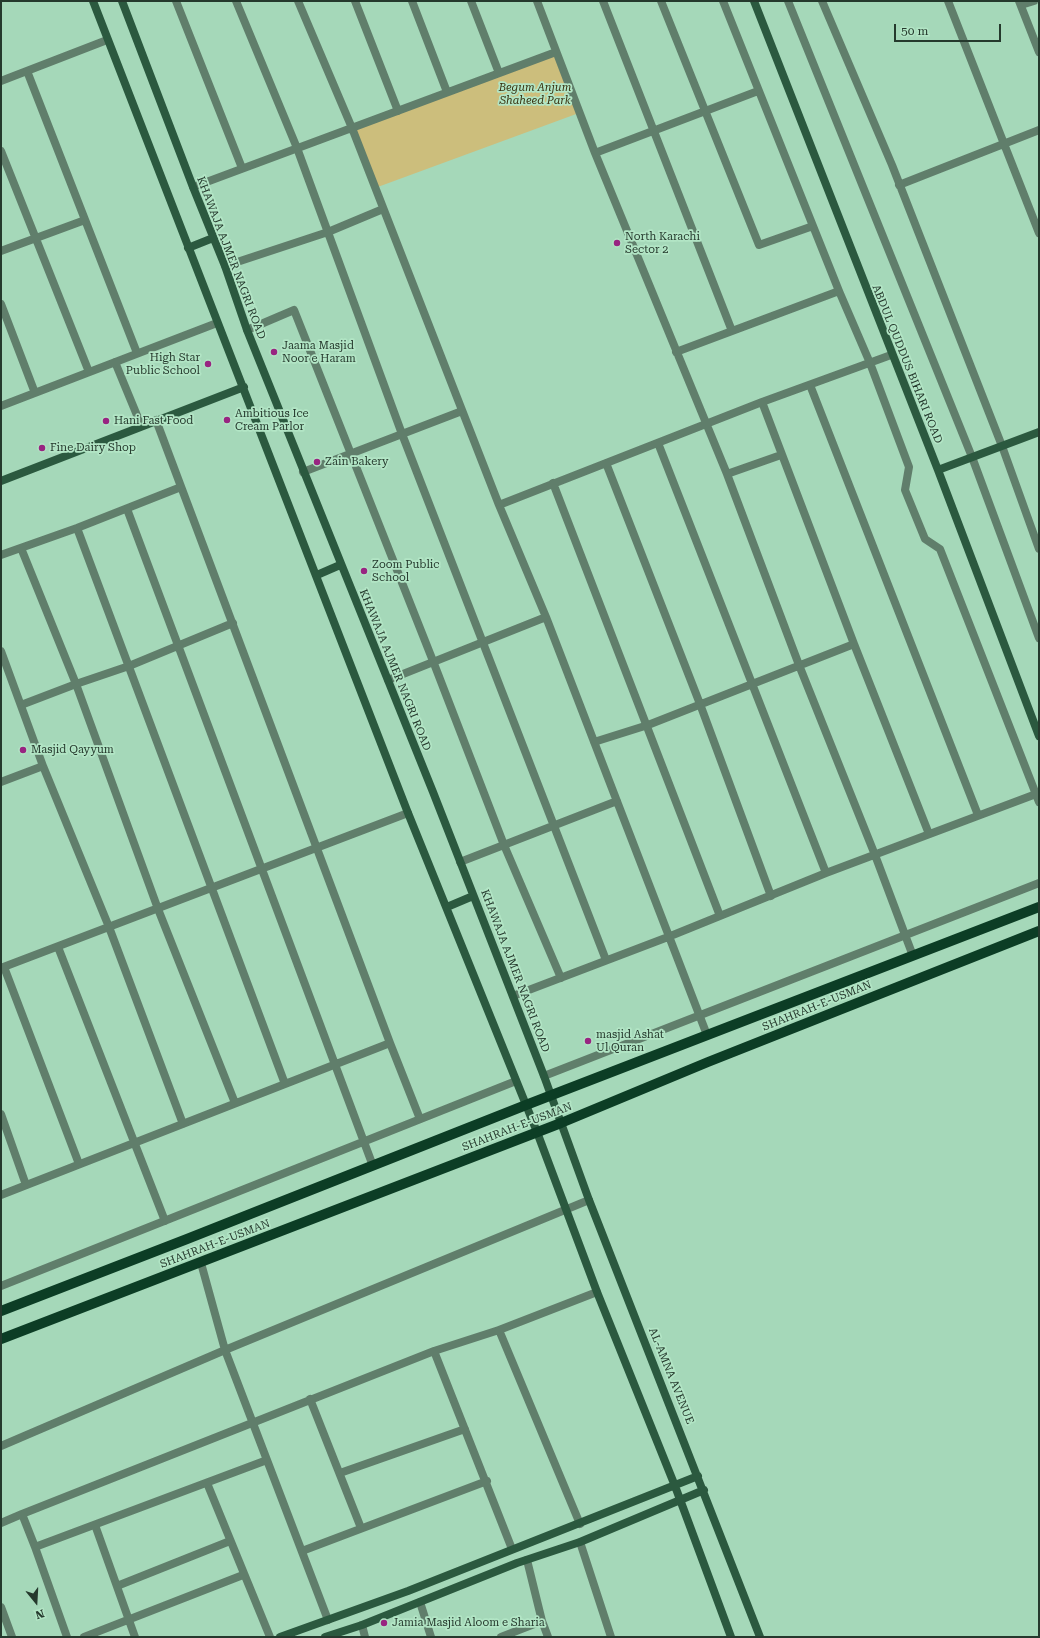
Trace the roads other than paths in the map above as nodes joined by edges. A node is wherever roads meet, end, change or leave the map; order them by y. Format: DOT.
graph roads {
  1 [pos="93,1"];
  2 [pos="122,1"];
  3 [pos="176,1"];
  4 [pos="236,1"];
  5 [pos="298,1"];
  6 [pos="355,1"];
  7 [pos="412,1"];
  8 [pos="471,1"];
  9 [pos="537,1"];
  10 [pos="603,1"];
  11 [pos="661,1"];
  12 [pos="723,1"];
  13 [pos="754,1"];
  14 [pos="788,1"];
  15 [pos="822,1"];
  16 [pos="948,1"];
  17 [pos="1034,1"];
  18 [pos="1020,3"];
  19 [pos="107,40"];
  20 [pos="556,52"];
  21 [pos="1039,52"];
  22 [pos="27,72"];
  23 [pos="499,73"];
  24 [pos="1,81"];
  25 [pos="758,91"];
  26 [pos="447,92"];
  27 [pos="398,110"];
  28 [pos="705,111"];
  29 [pos="352,128"];
  30 [pos="653,130"];
  31 [pos="1039,130"];
  32 [pos="1005,144"];
  33 [pos="297,148"];
  34 [pos="1,151"];
  35 [pos="595,153"];
  36 [pos="242,168"];
  37 [pos="900,186"];
  38 [pos="193,187"];
  39 [pos="383,209"];
  40 [pos="85,220"];
  41 [pos="813,226"];
  42 [pos="328,232"];
  43 [pos="1039,233"];
  44 [pos="36,238"];
  45 [pos="214,238"];
  46 [pos="188,248"];
  47 [pos="1,251"];
  48 [pos="225,266"];
  49 [pos="839,291"];
  50 [pos="1,304"];
  51 [pos="217,323"];
  52 [pos="247,330"];
  53 [pos="732,331"];
  54 [pos="676,352"];
  55 [pos="137,353"];
  56 [pos="891,354"];
  57 [pos="115,362"];
  58 [pos="870,363"];
  59 [pos="89,372"];
  60 [pos="810,385"];
  61 [pos="244,387"];
  62 [pos="35,392"];
  63 [pos="762,402"];
  64 [pos="1,406"];
  65 [pos="462,411"];
  66 [pos="156,420"];
  67 [pos="706,424"];
  68 [pos="141,425"];
  69 [pos="1039,432"];
  70 [pos="402,434"];
  71 [pos="658,443"];
  72 [pos="1002,446"];
  73 [pos="350,454"];
  74 [pos="781,455"];
  75 [pos="972,457"];
  76 [pos="606,463"];
  77 [pos="938,470"];
  78 [pos="303,472"];
  79 [pos="727,474"];
  80 [pos="1,481"];
  81 [pos="553,483"];
  82 [pos="181,487"];
  83 [pos="499,505"];
  84 [pos="127,509"];
  85 [pos="77,528"];
  86 [pos="22,548"];
  87 [pos="1039,549"];
  88 [pos="1,555"];
  89 [pos="340,565"];
  90 [pos="317,575"];
  91 [pos="546,617"];
  92 [pos="232,623"];
  93 [pos="1039,638"];
  94 [pos="483,642"];
  95 [pos="854,644"];
  96 [pos="178,646"];
  97 [pos="1,651"];
  98 [pos="434,661"];
  99 [pos="799,665"];
  100 [pos="129,666"];
  101 [pos="388,680"];
  102 [pos="76,684"];
  103 [pos="751,684"];
  104 [pos="700,704"];
  105 [pos="21,706"];
  106 [pos="648,725"];
  107 [pos="1039,736"];
  108 [pos="594,742"];
  109 [pos="43,766"];
  110 [pos="1,782"];
  111 [pos="1038,798"];
  112 [pos="617,801"];
  113 [pos="408,813"];
  114 [pos="978,815"];
  115 [pos="554,826"];
  116 [pos="929,834"];
  117 [pos="504,845"];
  118 [pos="318,849"];
  119 [pos="875,855"];
  120 [pos="460,862"];
  121 [pos="263,869"];
  122 [pos="826,874"];
  123 [pos="1039,883"];
  124 [pos="212,888"];
  125 [pos="473,896"];
  126 [pos="771,896"];
  127 [pos="447,907"];
  128 [pos="1039,907"];
  129 [pos="158,909"];
  130 [pos="720,916"];
  131 [pos="109,927"];
  132 [pos="1039,931"];
  133 [pos="906,934"];
  134 [pos="668,937"];
  135 [pos="58,947"];
  136 [pos="913,956"];
  137 [pos="606,960"];
  138 [pos="3,968"];
  139 [pos="561,978"];
  140 [pos="513,996"];
  141 [pos="698,1015"];
  142 [pos="707,1035"];
  143 [pos="390,1043"];
  144 [pos="334,1065"];
  145 [pos="544,1076"];
  146 [pos="516,1081"];
  147 [pos="285,1084"];
  148 [pos="551,1095"];
  149 [pos="235,1104"];
  150 [pos="526,1105"];
  151 [pos="1,1114"];
  152 [pos="420,1119"];
  153 [pos="562,1123"];
  154 [pos="183,1124"];
  155 [pos="537,1132"];
  156 [pos="364,1142"];
  157 [pos="133,1143"];
  158 [pos="79,1164"];
  159 [pos="373,1166"];
  160 [pos="26,1185"];
  161 [pos="1,1195"];
  162 [pos="589,1200"];
  163 [pos="564,1208"];
  164 [pos="165,1221"];
  165 [pos="200,1263"];
  166 [pos="1,1286"];
  167 [pos="597,1292"];
  168 [pos="1,1311"];
  169 [pos="499,1330"];
  170 [pos="1,1339"];
  171 [pos="225,1350"];
  172 [pos="434,1351"];
  173 [pos="310,1399"];
  174 [pos="253,1422"];
  175 [pos="466,1429"];
  176 [pos="1,1446"];
  177 [pos="267,1460"];
  178 [pos="340,1473"];
  179 [pos="698,1476"];
  180 [pos="486,1481"];
  181 [pos="207,1483"];
  182 [pos="674,1486"];
  183 [pos="704,1490"];
  184 [pos="679,1500"];
  185 [pos="22,1514"];
  186 [pos="1,1523"];
  187 [pos="580,1524"];
  188 [pos="95,1525"];
  189 [pos="361,1528"];
  190 [pos="230,1541"];
  191 [pos="580,1542"];
  192 [pos="35,1547"];
  193 [pos="512,1549"];
  194 [pos="302,1551"];
  195 [pos="527,1560"];
  196 [pos="243,1575"];
  197 [pos="117,1586"];
  198 [pos="420,1602"];
  199 [pos="1,1607"];
  200 [pos="128,1619"];
  201 [pos="328,1620"];
  202 [pos="542,1621"];
  203 [pos="362,1624"];
  204 [pos="12,1637"];
  205 [pos="67,1637"];
  206 [pos="84,1637"];
  207 [pos="135,1637"];
  208 [pos="270,1637"];
  209 [pos="280,1637"];
  210 [pos="325,1637"];
  211 [pos="365,1637"];
  212 [pos="430,1637"];
  213 [pos="501,1637"];
  214 [pos="548,1637"];
  215 [pos="611,1637"];
  216 [pos="731,1637"];
  217 [pos="760,1637"];
  1 -- 19 [label="main road"];
  2 -- 38 [label="main road, KHAWAJA AJMER NAGRI ROAD"];
  3 -- 36 [label="street"];
  4 -- 33 [label="street"];
  5 -- 29 [label="street"];
  6 -- 27 [label="street"];
  7 -- 26 [label="street"];
  8 -- 23 [label="street"];
  9 -- 20 [label="street"];
  10 -- 30 [label="street"];
  11 -- 28 [label="street"];
  12 -- 25 [label="street"];
  13 -- 56 [label="main road, ABDUL QUDDUS BIHARI ROAD"];
  14 -- 75 [label="street"];
  15 -- 37 [label="street"];
  16 -- 32 [label="street"];
  17 -- 18 [label="street"];
  18 -- 21 [label="street"];
  19 -- 22 [label="street"];
  19 -- 46 [label="main road"];
  20 -- 23 [label="street"];
  20 -- 35 [label="street"];
  22 -- 24 [label="street"];
  22 -- 40 [label="street"];
  23 -- 26 [label="street"];
  25 -- 28 [label="street"];
  25 -- 41 [label="street"];
  26 -- 27 [label="street"];
  27 -- 29 [label="street"];
  28 -- 30 [label="street"];
  28 -- 41 [label="street"];
  29 -- 33 [label="street"];
  29 -- 39 [label="street"];
  30 -- 35 [label="street"];
  30 -- 53 [label="street"];
  31 -- 32 [label="street"];
  32 -- 37 [label="street"];
  32 -- 43 [label="street"];
  33 -- 36 [label="street"];
  33 -- 42 [label="street"];
  34 -- 44 [label="street"];
  35 -- 54 [label="street"];
  36 -- 38 [label="street"];
  37 -- 72 [label="street"];
  38 -- 45 [label="main road, KHAWAJA AJMER NAGRI ROAD"];
  39 -- 42 [label="street"];
  39 -- 65 [label="street"];
  40 -- 44 [label="street"];
  40 -- 55 [label="street"];
  41 -- 49 [label="street"];
  42 -- 48 [label="street"];
  42 -- 70 [label="street"];
  44 -- 47 [label="street"];
  44 -- 59 [label="street"];
  45 -- 46 [label="main road"];
  45 -- 48 [label="main road, KHAWAJA AJMER NAGRI ROAD"];
  46 -- 51 [label="main road"];
  48 -- 52 [label="main road, KHAWAJA AJMER NAGRI ROAD"];
  49 -- 53 [label="street"];
  49 -- 58 [label="street"];
  50 -- 62 [label="street"];
  51 -- 55 [label="street"];
  51 -- 61 [label="main road"];
  52 -- 73 [label="street"];
  52 -- 78 [label="main road, KHAWAJA AJMER NAGRI ROAD"];
  53 -- 54 [label="street"];
  54 -- 67 [label="street"];
  55 -- 57 [label="street"];
  56 -- 58 [label="street"];
  56 -- 77 [label="main road, ABDUL QUDDUS BIHARI ROAD"];
  57 -- 59 [label="street"];
  57 -- 68 [label="street"];
  58 -- 60 [label="street"];
  58 -- 111 [label="street"];
  59 -- 62 [label="street"];
  60 -- 63 [label="street"];
  60 -- 114 [label="street"];
  61 -- 66 [label="main road"];
  61 -- 90 [label="main road"];
  62 -- 64 [label="street"];
  63 -- 67 [label="street"];
  63 -- 74 [label="street"];
  65 -- 70 [label="street"];
  65 -- 83 [label="street"];
  66 -- 68 [label="main road"];
  66 -- 82 [label="street"];
  67 -- 71 [label="street"];
  67 -- 79 [label="street"];
  68 -- 80 [label="main road"];
  69 -- 72 [label="main road"];
  70 -- 73 [label="street"];
  70 -- 94 [label="street"];
  71 -- 76 [label="street"];
  71 -- 103 [label="street"];
  72 -- 75 [label="main road"];
  72 -- 87 [label="street"];
  73 -- 78 [label="street"];
  73 -- 98 [label="street"];
  74 -- 79 [label="street"];
  74 -- 95 [label="street"];
  75 -- 77 [label="main road"];
  75 -- 93 [label="street"];
  76 -- 81 [label="street"];
  76 -- 104 [label="street"];
  77 -- 107 [label="main road, ABDUL QUDDUS BIHARI ROAD"];
  78 -- 89 [label="main road, KHAWAJA AJMER NAGRI ROAD"];
  79 -- 99 [label="street"];
  81 -- 83 [label="street"];
  81 -- 106 [label="street"];
  82 -- 84 [label="street"];
  82 -- 92 [label="street"];
  83 -- 91 [label="street"];
  84 -- 85 [label="street"];
  84 -- 96 [label="street"];
  85 -- 86 [label="street"];
  85 -- 100 [label="street"];
  86 -- 88 [label="street"];
  86 -- 102 [label="street"];
  89 -- 90 [label="main road"];
  89 -- 101 [label="main road, KHAWAJA AJMER NAGRI ROAD"];
  90 -- 113 [label="main road"];
  91 -- 94 [label="street"];
  91 -- 108 [label="street"];
  92 -- 96 [label="street"];
  92 -- 118 [label="street"];
  94 -- 98 [label="street"];
  94 -- 115 [label="street"];
  95 -- 99 [label="street"];
  95 -- 116 [label="street"];
  96 -- 100 [label="street"];
  96 -- 121 [label="street"];
  97 -- 105 [label="street"];
  98 -- 101 [label="street"];
  98 -- 117 [label="street"];
  99 -- 103 [label="street"];
  99 -- 119 [label="street"];
  100 -- 102 [label="street"];
  100 -- 124 [label="street"];
  101 -- 120 [label="main road, KHAWAJA AJMER NAGRI ROAD"];
  102 -- 105 [label="street"];
  102 -- 129 [label="street"];
  103 -- 104 [label="street"];
  103 -- 122 [label="street"];
  104 -- 106 [label="street"];
  104 -- 126 [label="street"];
  105 -- 109 [label="street"];
  106 -- 108 [label="street"];
  106 -- 130 [label="street"];
  108 -- 112 [label="street"];
  109 -- 110 [label="street"];
  109 -- 131 [label="street"];
  111 -- 114 [label="street"];
  112 -- 115 [label="street"];
  112 -- 134 [label="street"];
  113 -- 118 [label="street"];
  113 -- 127 [label="main road"];
  114 -- 116 [label="street"];
  115 -- 117 [label="street"];
  115 -- 137 [label="street"];
  116 -- 119 [label="street"];
  117 -- 120 [label="street"];
  117 -- 139 [label="street"];
  118 -- 121 [label="street"];
  118 -- 143 [label="street"];
  119 -- 122 [label="street"];
  119 -- 133 [label="street"];
  120 -- 125 [label="main road, KHAWAJA AJMER NAGRI ROAD"];
  121 -- 124 [label="street"];
  121 -- 144 [label="street"];
  122 -- 126 [label="street"];
  123 -- 133 [label="street"];
  124 -- 129 [label="street"];
  124 -- 147 [label="street"];
  125 -- 127 [label="main road"];
  125 -- 140 [label="main road, KHAWAJA AJMER NAGRI ROAD"];
  126 -- 130 [label="street"];
  127 -- 146 [label="main road"];
  128 -- 136 [label="main road, SHAHRAH-E-USMAN"];
  129 -- 131 [label="street"];
  129 -- 149 [label="street"];
  130 -- 134 [label="street"];
  131 -- 135 [label="street"];
  131 -- 154 [label="street"];
  132 -- 153 [label="main road, SHAHRAH-E-USMAN"];
  133 -- 136 [label="street"];
  133 -- 141 [label="street"];
  134 -- 137 [label="street"];
  134 -- 141 [label="street"];
  135 -- 138 [label="street"];
  135 -- 157 [label="street"];
  136 -- 142 [label="main road, SHAHRAH-E-USMAN"];
  137 -- 139 [label="street"];
  138 -- 158 [label="street"];
  139 -- 140 [label="street"];
  140 -- 145 [label="main road, KHAWAJA AJMER NAGRI ROAD"];
  141 -- 142 [label="street"];
  141 -- 145 [label="street"];
  142 -- 148 [label="main road, SHAHRAH-E-USMAN"];
  143 -- 144 [label="street"];
  143 -- 152 [label="street"];
  144 -- 147 [label="street"];
  144 -- 156 [label="street"];
  145 -- 148 [label="main road, KHAWAJA AJMER NAGRI ROAD"];
  146 -- 150 [label="main road"];
  146 -- 152 [label="street"];
  147 -- 149 [label="street"];
  148 -- 150 [label="main road, SHAHRAH-E-USMAN"];
  148 -- 153 [label="main road, KHAWAJA AJMER NAGRI ROAD"];
  149 -- 154 [label="street"];
  150 -- 155 [label="main road"];
  150 -- 159 [label="main road, SHAHRAH-E-USMAN"];
  151 -- 160 [label="street"];
  152 -- 156 [label="street"];
  153 -- 155 [label="main road, SHAHRAH-E-USMAN"];
  153 -- 162 [label="main road, AL-AMNA AVENUE"];
  154 -- 157 [label="street"];
  155 -- 163 [label="main road"];
  155 -- 165 [label="main road, SHAHRAH-E-USMAN"];
  156 -- 159 [label="street"];
  156 -- 164 [label="street"];
  157 -- 158 [label="street"];
  157 -- 164 [label="street"];
  158 -- 160 [label="street"];
  159 -- 168 [label="main road, SHAHRAH-E-USMAN"];
  160 -- 161 [label="street"];
  162 -- 163 [label="street"];
  162 -- 179 [label="main road, AL-AMNA AVENUE"];
  163 -- 167 [label="main road"];
  163 -- 171 [label="street"];
  164 -- 166 [label="street"];
  165 -- 170 [label="main road, SHAHRAH-E-USMAN"];
  165 -- 171 [label="street"];
  167 -- 169 [label="street"];
  167 -- 182 [label="main road"];
  169 -- 172 [label="street"];
  169 -- 187 [label="street"];
  171 -- 174 [label="street"];
  171 -- 176 [label="street"];
  172 -- 173 [label="street"];
  172 -- 175 [label="street"];
  173 -- 174 [label="street"];
  173 -- 178 [label="street"];
  174 -- 177 [label="street"];
  174 -- 185 [label="street"];
  175 -- 178 [label="street"];
  175 -- 180 [label="street"];
  177 -- 181 [label="street"];
  177 -- 194 [label="street"];
  178 -- 189 [label="street"];
  179 -- 182 [label="main road"];
  179 -- 183 [label="main road, AL-AMNA AVENUE"];
  180 -- 189 [label="street"];
  180 -- 193 [label="street"];
  181 -- 188 [label="street"];
  181 -- 190 [label="street"];
  182 -- 184 [label="main road"];
  182 -- 187 [label="main road"];
  183 -- 184 [label="main road"];
  183 -- 217 [label="main road, AL-AMNA AVENUE"];
  184 -- 191 [label="main road"];
  184 -- 216 [label="main road"];
  185 -- 186 [label="street"];
  185 -- 192 [label="street"];
  187 -- 193 [label="main road"];
  188 -- 192 [label="street"];
  188 -- 197 [label="street"];
  189 -- 194 [label="street"];
  190 -- 196 [label="street"];
  190 -- 197 [label="street"];
  191 -- 195 [label="main road"];
  191 -- 215 [label="street"];
  192 -- 205 [label="street"];
  193 -- 201 [label="main road"];
  194 -- 201 [label="street"];
  195 -- 198 [label="main road"];
  195 -- 202 [label="street"];
  196 -- 200 [label="street"];
  196 -- 208 [label="street"];
  197 -- 200 [label="street"];
  198 -- 203 [label="main road"];
  198 -- 212 [label="street"];
  199 -- 204 [label="street"];
  200 -- 206 [label="street"];
  200 -- 207 [label="street"];
  201 -- 209 [label="main road"];
  202 -- 213 [label="street"];
  202 -- 214 [label="street"];
  203 -- 210 [label="main road"];
  203 -- 211 [label="street"];
}
